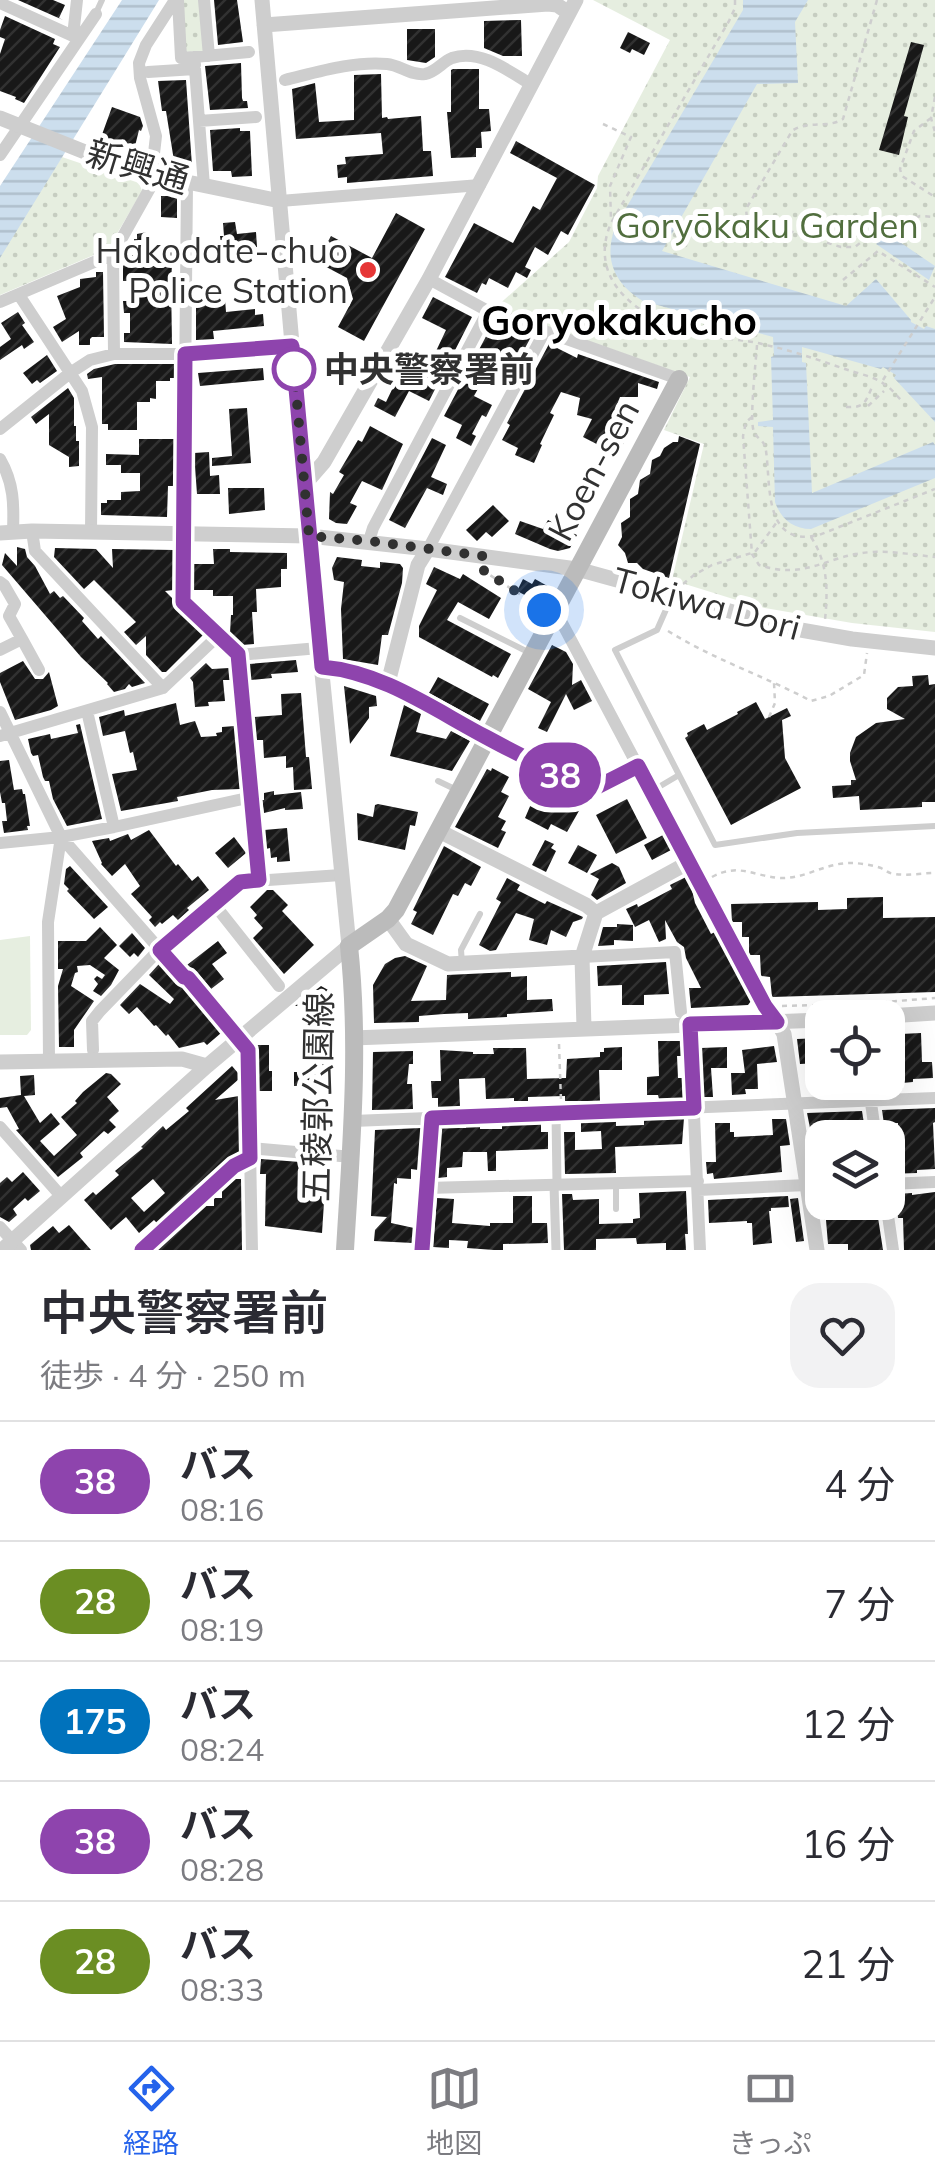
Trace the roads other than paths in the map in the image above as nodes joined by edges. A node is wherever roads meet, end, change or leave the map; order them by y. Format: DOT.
graph roads {
  1 [pos="77,0"];
  2 [pos="102,0"];
  3 [pos="176,0"];
  4 [pos="204,0"];
  5 [pos="262,0"];
  6 [pos="538,2"];
  7 [pos="0,3"];
  8 [pos="572,6"];
  9 [pos="412,7"];
  10 [pos="96,14"];
  11 [pos="264,25"];
  12 [pos="74,41"];
  13 [pos="248,52"];
  14 [pos="192,62"];
  15 [pos="148,72"];
  16 [pos="285,80"];
  17 [pos="532,85"];
  18 [pos="256,117"];
  19 [pos="0,118"];
  20 [pos="199,121"];
  21 [pos="21,126"];
  22 [pos="0,155"];
  23 [pos="153,175"];
  24 [pos="196,184"];
  25 [pos="480,185"];
  26 [pos="280,201"];
  27 [pos="113,254"];
  28 [pos="430,279"];
  29 [pos="19,294"];
  30 [pos="0,302"];
  31 [pos="488,311"];
  32 [pos="545,331"];
  33 [pos="292,346"];
  34 [pos="114,354"];
  35 [pos="185,354"];
  36 [pos="70,373"];
  37 [pos="678,379"];
  38 [pos="0,429"];
  39 [pos="0,459"];
  40 [pos="304,485"];
  41 [pos="6,532"];
  42 [pos="32,532"];
  43 [pos="90,532"];
  44 [pos="184,534"];
  45 [pos="309,536"];
  46 [pos="369,541"];
  47 [pos="428,549"];
  48 [pos="577,569"];
  49 [pos="0,582"];
  50 [pos="676,590"];
  51 [pos="548,614"];
  52 [pos="460,618"];
  53 [pos="219,635"];
  54 [pos="22,639"];
  55 [pos="319,648"];
  56 [pos="935,648"];
  57 [pos="0,650"];
  58 [pos="238,654"];
  59 [pos="532,654"];
  60 [pos="322,667"];
  61 [pos="39,670"];
  62 [pos="388,683"];
  63 [pos="162,688"];
  64 [pos="0,712"];
  65 [pos="87,712"];
  66 [pos="5,735"];
  67 [pos="487,738"];
  68 [pos="638,766"];
  69 [pos="679,776"];
  70 [pos="438,781"];
  71 [pos="460,791"];
  72 [pos="651,791"];
  73 [pos="252,797"];
  74 [pos="935,826"];
  75 [pos="114,827"];
  76 [pos="439,832"];
  77 [pos="62,837"];
  78 [pos="0,843"];
  79 [pos="684,865"];
  80 [pos="341,875"];
  81 [pos="259,880"];
  82 [pos="214,904"];
  83 [pos="596,913"];
  84 [pos="480,914"];
  85 [pos="388,919"];
  86 [pos="349,946"];
  87 [pos="160,950"];
  88 [pos="582,957"];
  89 [pos="462,963"];
  90 [pos="279,986"];
  91 [pos="934,1013"];
  92 [pos="905,1015"];
  93 [pos="686,1018"];
  94 [pos="805,1021"];
  95 [pos="935,1021"];
  96 [pos="777,1022"];
  97 [pos="584,1028"];
  98 [pos="240,1038"];
  99 [pos="353,1038"];
  100 [pos="93,1050"];
  101 [pos="49,1061"];
  102 [pos="0,1062"];
  103 [pos="207,1066"];
  104 [pos="935,1098"];
  105 [pos="870,1101"];
  106 [pos="795,1105"];
  107 [pos="694,1108"];
  108 [pos="558,1111"];
  109 [pos="432,1118"];
  110 [pos="873,1120"];
  111 [pos="353,1121"];
  112 [pos="0,1127"];
  113 [pos="250,1153"];
  114 [pos="805,1153"];
  115 [pos="352,1157"];
  116 [pos="935,1182"];
  117 [pos="905,1183"];
  118 [pos="556,1184"];
  119 [pos="616,1184"];
  120 [pos="698,1185"];
  121 [pos="805,1186"];
  122 [pos="428,1188"];
  123 [pos="61,1196"];
  124 [pos="616,1209"];
  125 [pos="814,1220"];
  126 [pos="889,1220"];
  127 [pos="0,1227"];
  128 [pos="12,1247"];
  129 [pos="142,1250"];
  130 [pos="252,1250"];
  131 [pos="345,1250"];
  132 [pos="355,1250"];
  133 [pos="422,1250"];
  134 [pos="556,1250"];
  135 [pos="700,1250"];
  136 [pos="816,1250"];
  137 [pos="893,1250"];
  1 -- 12 [label="street"];
  2 -- 10 [label="lane"];
  3 -- 14 [label="street"];
  3 -- 23 [label="street"];
  4 -- 14 [label="street"];
  5 -- 11 [label="street"];
  6 -- 8 [label="street"];
  6 -- 9 [label="street"];
  7 -- 12 [label="street"];
  8 -- 17 [label="street"];
  9 -- 11 [label="street"];
  10 -- 12 [label="street"];
  11 -- 26 [label="street"];
  12 -- 21 [label="street"];
  13 -- 14 [label="street"];
  14 -- 15 [label="street"];
  14 -- 20 [label="street"];
  16 -- 17 [label="street"];
  17 -- 25 [label="street"];
  18 -- 20 [label="street"];
  19 -- 21 [label="street, 新興通"];
  20 -- 24 [label="street"];
  21 -- 22 [label="street"];
  21 -- 23 [label="street, 新興通"];
  23 -- 24 [label="street, 新興通"];
  23 -- 27 [label="street"];
  24 -- 26 [label="street, 新興通"];
  24 -- 35 [label="street"];
  25 -- 26 [label="street"];
  25 -- 28 [label="street"];
  26 -- 33 [label="street"];
  27 -- 29 [label="street"];
  27 -- 34 [label="street"];
  28 -- 31 [label="street"];
  28 -- 40 [label="street"];
  29 -- 30 [label="street"];
  29 -- 36 [label="street"];
  31 -- 32 [label="street"];
  31 -- 46 [label="street"];
  32 -- 37 [label="street"];
  32 -- 47 [label="street"];
  33 -- 35 [label="street"];
  33 -- 40 [label="street"];
  34 -- 35 [label="street"];
  34 -- 36 [label="street"];
  35 -- 44 [label="street"];
  36 -- 38 [label="street"];
  36 -- 43 [label="street"];
  37 -- 48 [label="main road, Koen-sen"];
  39 -- 41 [label="street"];
  40 -- 45 [label="street"];
  41 -- 42 [label="street, Tokiwa Dori"];
  42 -- 43 [label="street, Tokiwa Dori"];
  42 -- 63 [label="street"];
  43 -- 44 [label="street, Tokiwa Dori"];
  44 -- 45 [label="street, Tokiwa Dori"];
  44 -- 53 [label="street"];
  45 -- 46 [label="street, Tokiwa Dori"];
  45 -- 55 [label="street"];
  46 -- 47 [label="street, Tokiwa Dori"];
  47 -- 48 [label="street, Tokiwa Dori"];
  47 -- 62 [label="street"];
  48 -- 50 [label="street, Tokiwa Dori"];
  48 -- 51 [label="main road, Koen-sen"];
  49 -- 54 [label="street"];
  50 -- 56 [label="street, Tokiwa Dori"];
  50 -- 69 [label="lane"];
  51 -- 59 [label="main road, Koen-sen"];
  51 -- 68 [label="street"];
  52 -- 59 [label="lane"];
  53 -- 58 [label="street"];
  53 -- 63 [label="street"];
  54 -- 57 [label="street"];
  54 -- 61 [label="street"];
  55 -- 58 [label="street"];
  55 -- 60 [label="street"];
  58 -- 73 [label="street"];
  59 -- 67 [label="main road, Koen-sen"];
  60 -- 62 [label="street"];
  60 -- 80 [label="street"];
  62 -- 67 [label="street"];
  63 -- 65 [label="street"];
  64 -- 66 [label="street"];
  65 -- 66 [label="street"];
  65 -- 75 [label="street"];
  66 -- 77 [label="street"];
  67 -- 68 [label="street"];
  67 -- 71 [label="main road, Koen-sen"];
  68 -- 72 [label="street"];
  69 -- 72 [label="lane"];
  69 -- 74 [label="lane"];
  70 -- 71 [label="lane"];
  71 -- 76 [label="main road, Koen-sen"];
  72 -- 96 [label="street"];
  73 -- 75 [label="street"];
  73 -- 81 [label="street"];
  75 -- 77 [label="street"];
  76 -- 83 [label="street"];
  76 -- 85 [label="main road, Koen-sen"];
  77 -- 78 [label="street"];
  77 -- 87 [label="street"];
  77 -- 101 [label="street"];
  79 -- 83 [label="street"];
  80 -- 81 [label="street"];
  80 -- 86 [label="street"];
  81 -- 82 [label="street"];
  82 -- 87 [label="street"];
  82 -- 90 [label="street"];
  83 -- 88 [label="street"];
  84 -- 89 [label="lane"];
  85 -- 86 [label="main road, Koen-sen"];
  85 -- 89 [label="street"];
  86 -- 98 [label="street"];
  86 -- 99 [label="main road, 五稜郭公園線"];
  87 -- 98 [label="street"];
  87 -- 100 [label="street"];
  88 -- 89 [label="street"];
  88 -- 93 [label="street"];
  88 -- 97 [label="street"];
  91 -- 92 [label="street"];
  91 -- 95 [label="street"];
  93 -- 96 [label="street"];
  93 -- 97 [label="street"];
  93 -- 107 [label="street"];
  94 -- 96 [label="street"];
  96 -- 106 [label="street"];
  97 -- 99 [label="street"];
  98 -- 103 [label="street"];
  98 -- 113 [label="street"];
  99 -- 111 [label="main road, 五稜郭公園線"];
  101 -- 102 [label="street"];
  101 -- 103 [label="street"];
  103 -- 123 [label="street"];
  104 -- 105 [label="street"];
  105 -- 106 [label="street"];
  105 -- 110 [label="street"];
  106 -- 107 [label="street"];
  106 -- 114 [label="street"];
  107 -- 108 [label="street"];
  107 -- 120 [label="street"];
  108 -- 109 [label="street"];
  108 -- 118 [label="street"];
  109 -- 111 [label="street"];
  109 -- 122 [label="street"];
  111 -- 115 [label="main road, 五稜郭公園線"];
  112 -- 123 [label="street"];
  113 -- 115 [label="street"];
  113 -- 129 [label="street"];
  113 -- 130 [label="street"];
  115 -- 131 [label="main road, 五稜郭公園線"];
  116 -- 117 [label="street"];
  118 -- 119 [label="street"];
  118 -- 122 [label="street"];
  118 -- 134 [label="street"];
  119 -- 120 [label="street"];
  119 -- 124 [label="lane"];
  120 -- 121 [label="street"];
  120 -- 135 [label="street"];
  122 -- 133 [label="street"];
  123 -- 128 [label="street"];
  125 -- 136 [label="street"];
  126 -- 137 [label="street"];
  127 -- 128 [label="street"];
  131 -- 132 [label="street"];
}
